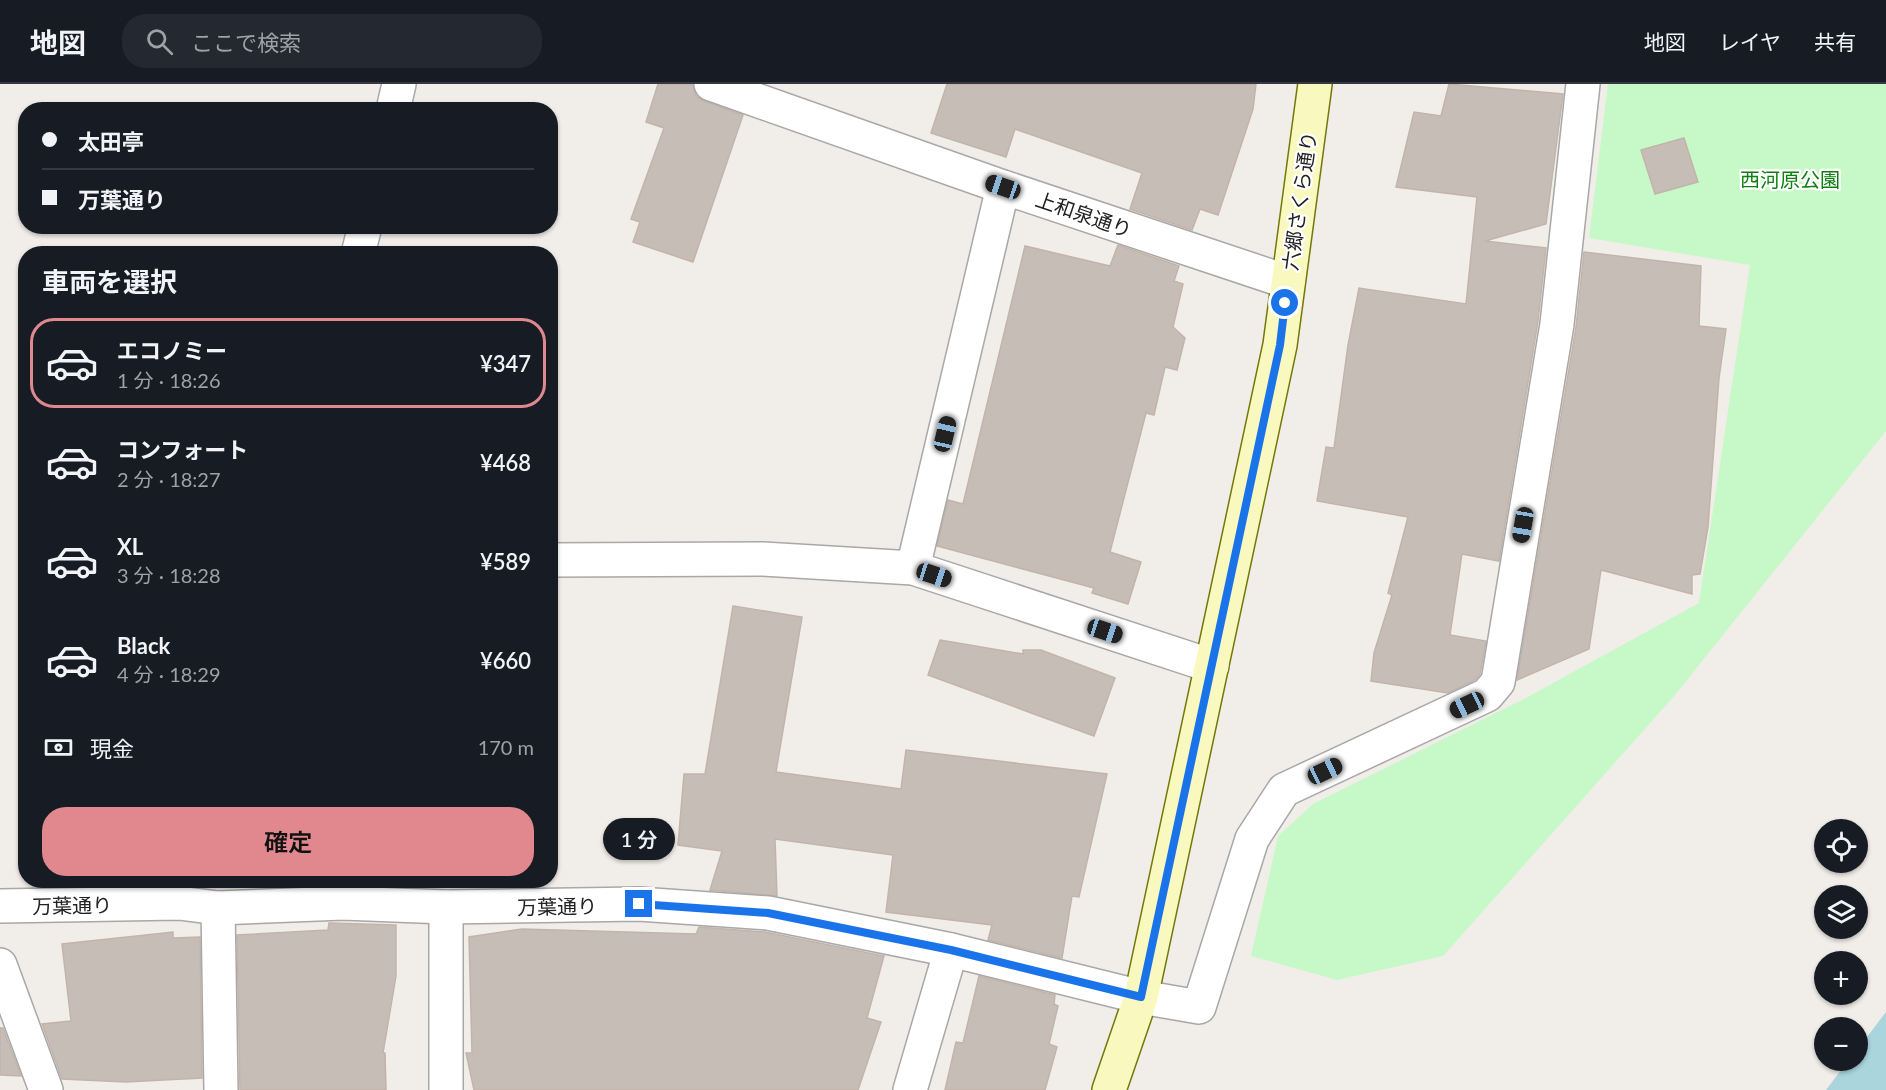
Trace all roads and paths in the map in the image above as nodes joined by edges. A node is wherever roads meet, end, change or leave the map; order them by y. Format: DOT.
graph roads {
  1 [pos="399,84"];
  2 [pos="711,84"];
  3 [pos="1315,84"];
  4 [pos="1582,84"];
  5 [pos="395,102"];
  6 [pos="1003,187"];
  7 [pos="1288,282"];
  8 [pos="558,560"];
  9 [pos="913,568"];
  10 [pos="1212,666"];
  11 [pos="180,892"];
  12 [pos="0,906"];
  13 [pos="446,907"];
  14 [pos="218,908"];
  15 [pos="951,950"];
  16 [pos="0,965"];
  17 [pos="1141,997"];
  18 [pos="46,1090"];
  19 [pos="221,1090"];
  20 [pos="446,1090"];
  21 [pos="910,1090"];
  22 [pos="1109,1090"];
  1 -- 5 [label="street"];
  2 -- 6 [label="street, 上和泉通り"];
  3 -- 7 [label="main road, 六郷さくら通り"];
  4 -- 17 [label="street, 万葉通り"];
  6 -- 7 [label="street, 上和泉通り"];
  6 -- 9 [label="street"];
  7 -- 10 [label="main road, 六郷さくら通り"];
  8 -- 9 [label="street"];
  9 -- 10 [label="street"];
  10 -- 17 [label="main road, 六郷さくら通り"];
  11 -- 12 [label="street, 万葉通り"];
  11 -- 14 [label="street, 万葉通り"];
  13 -- 14 [label="street, 万葉通り"];
  13 -- 15 [label="street, 万葉通り"];
  13 -- 20 [label="street"];
  14 -- 19 [label="street"];
  15 -- 17 [label="street, 万葉通り"];
  15 -- 21 [label="street"];
  16 -- 18 [label="street"];
  17 -- 22 [label="main road, 六郷さくら通り"];
}
